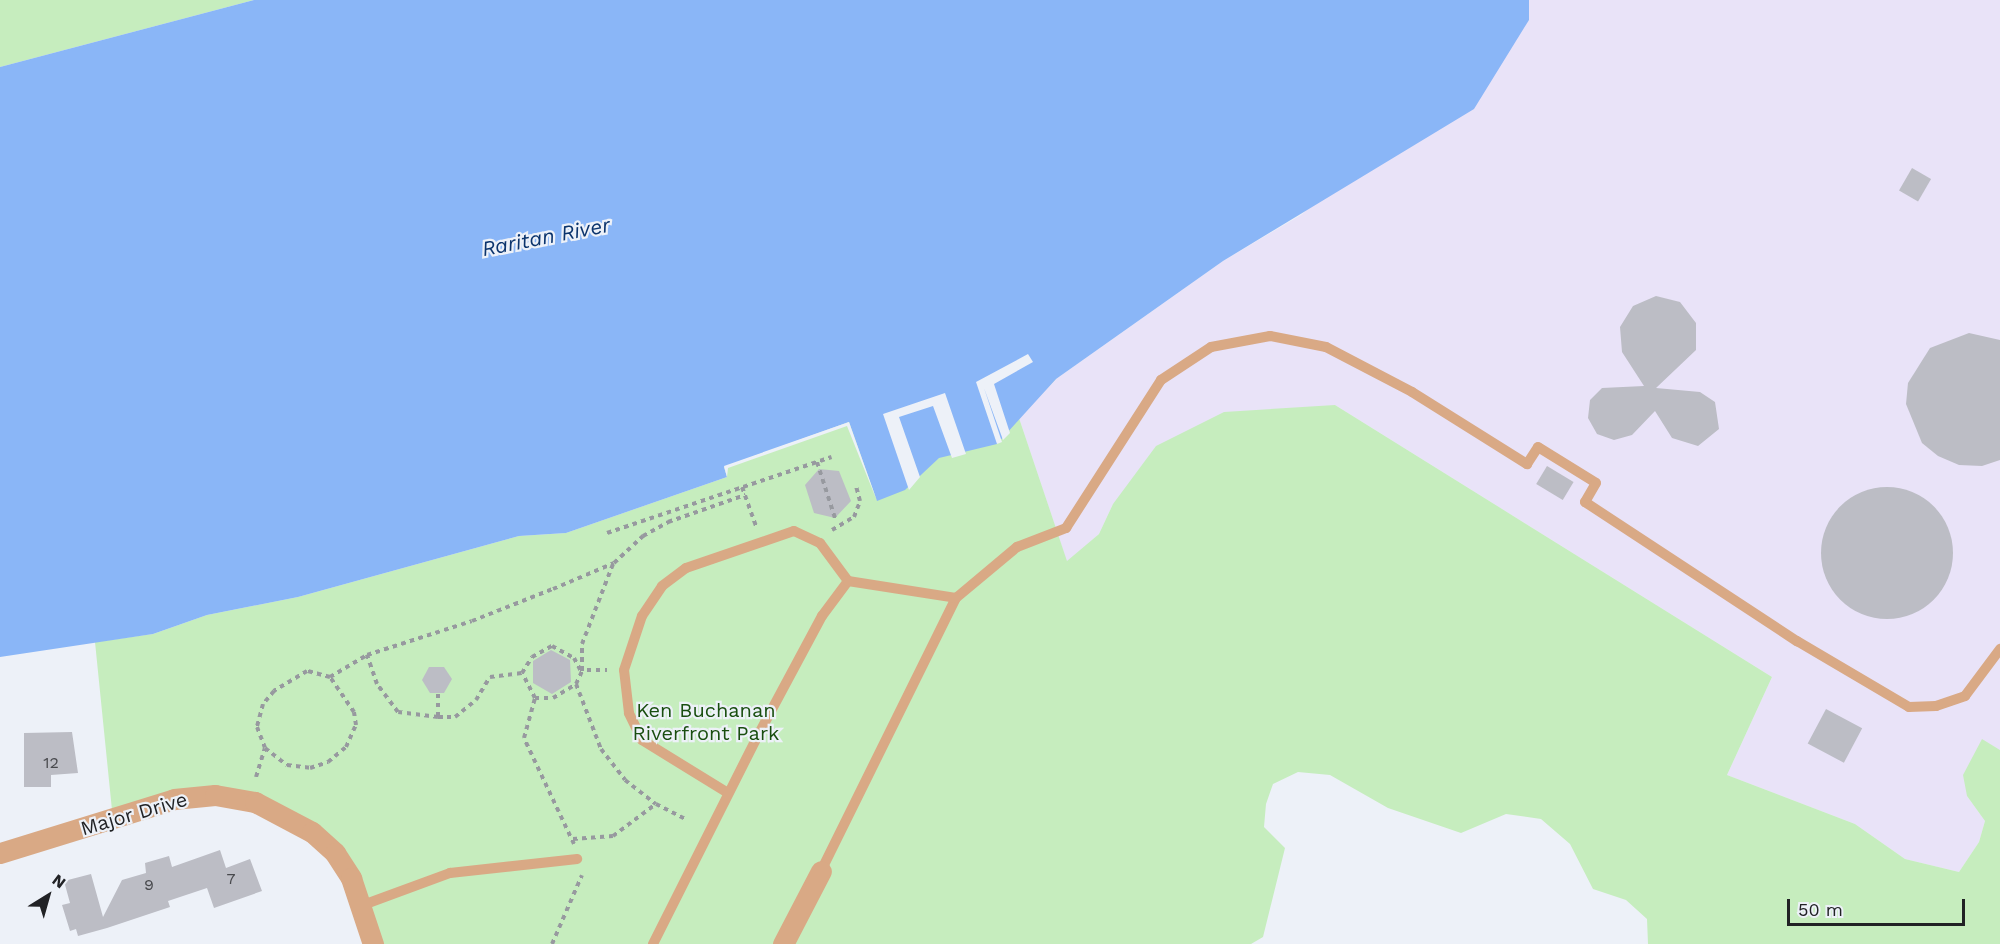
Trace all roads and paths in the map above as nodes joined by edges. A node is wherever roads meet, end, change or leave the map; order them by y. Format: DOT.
graph roads {
  1 [pos="831,457"];
  2 [pos="817,462"];
  3 [pos="856,486"];
  4 [pos="742,488"];
  5 [pos="745,495"];
  6 [pos="835,518"];
  7 [pos="824,530"];
  8 [pos="607,533"];
  9 [pos="761,541"];
  10 [pos="614,563"];
  11 [pos="848,580"];
  12 [pos="956,598"];
  13 [pos="2000,649"];
  14 [pos="367,655"];
  15 [pos="582,671"];
  16 [pos="522,673"];
  17 [pos="330,676"];
  18 [pos="576,684"];
  19 [pos="438,694"];
  20 [pos="535,698"];
  21 [pos="438,717"];
  22 [pos="265,748"];
  23 [pos="256,777"];
  24 [pos="728,793"];
  25 [pos="656,804"];
  26 [pos="686,819"];
  27 [pos="573,839"];
  28 [pos="0,853"];
  29 [pos="577,859"];
  30 [pos="821,871"];
  31 [pos="363,905"];
  32 [pos="373,944"];
  33 [pos="552,944"];
  34 [pos="653,944"];
  35 [pos="783,944"];
  1 -- 2 [label="path"];
  2 -- 4 [label="path"];
  2 -- 6 [label="path"];
  3 -- 7 [label="path"];
  4 -- 5 [label="path"];
  4 -- 8 [label="path"];
  5 -- 9 [label="path"];
  5 -- 10 [label="path"];
  9 -- 11 [label="lane"];
  9 -- 24 [label="lane"];
  10 -- 14 [label="path"];
  10 -- 15 [label="path"];
  11 -- 12 [label="lane"];
  11 -- 24 [label="lane"];
  12 -- 13 [label="lane"];
  12 -- 30 [label="lane"];
  14 -- 17 [label="path"];
  14 -- 21 [label="path"];
  15 -- 16 [label="path"];
  15 -- 18 [label="path"];
  16 -- 20 [label="path"];
  16 -- 21 [label="path"];
  17 -- 22 [label="path"];
  17 -- 22 [label="path"];
  18 -- 20 [label="path"];
  18 -- 25 [label="path"];
  19 -- 21 [label="path"];
  20 -- 27 [label="path"];
  22 -- 23 [label="path"];
  24 -- 34 [label="lane"];
  25 -- 26 [label="path"];
  25 -- 27 [label="path"];
  27 -- 29 [label="path"];
  28 -- 31 [label="street, Major Drive"];
  29 -- 31 [label="lane"];
  29 -- 33 [label="path"];
  30 -- 35 [label="street"];
  31 -- 32 [label="street, Major Drive"];
}
